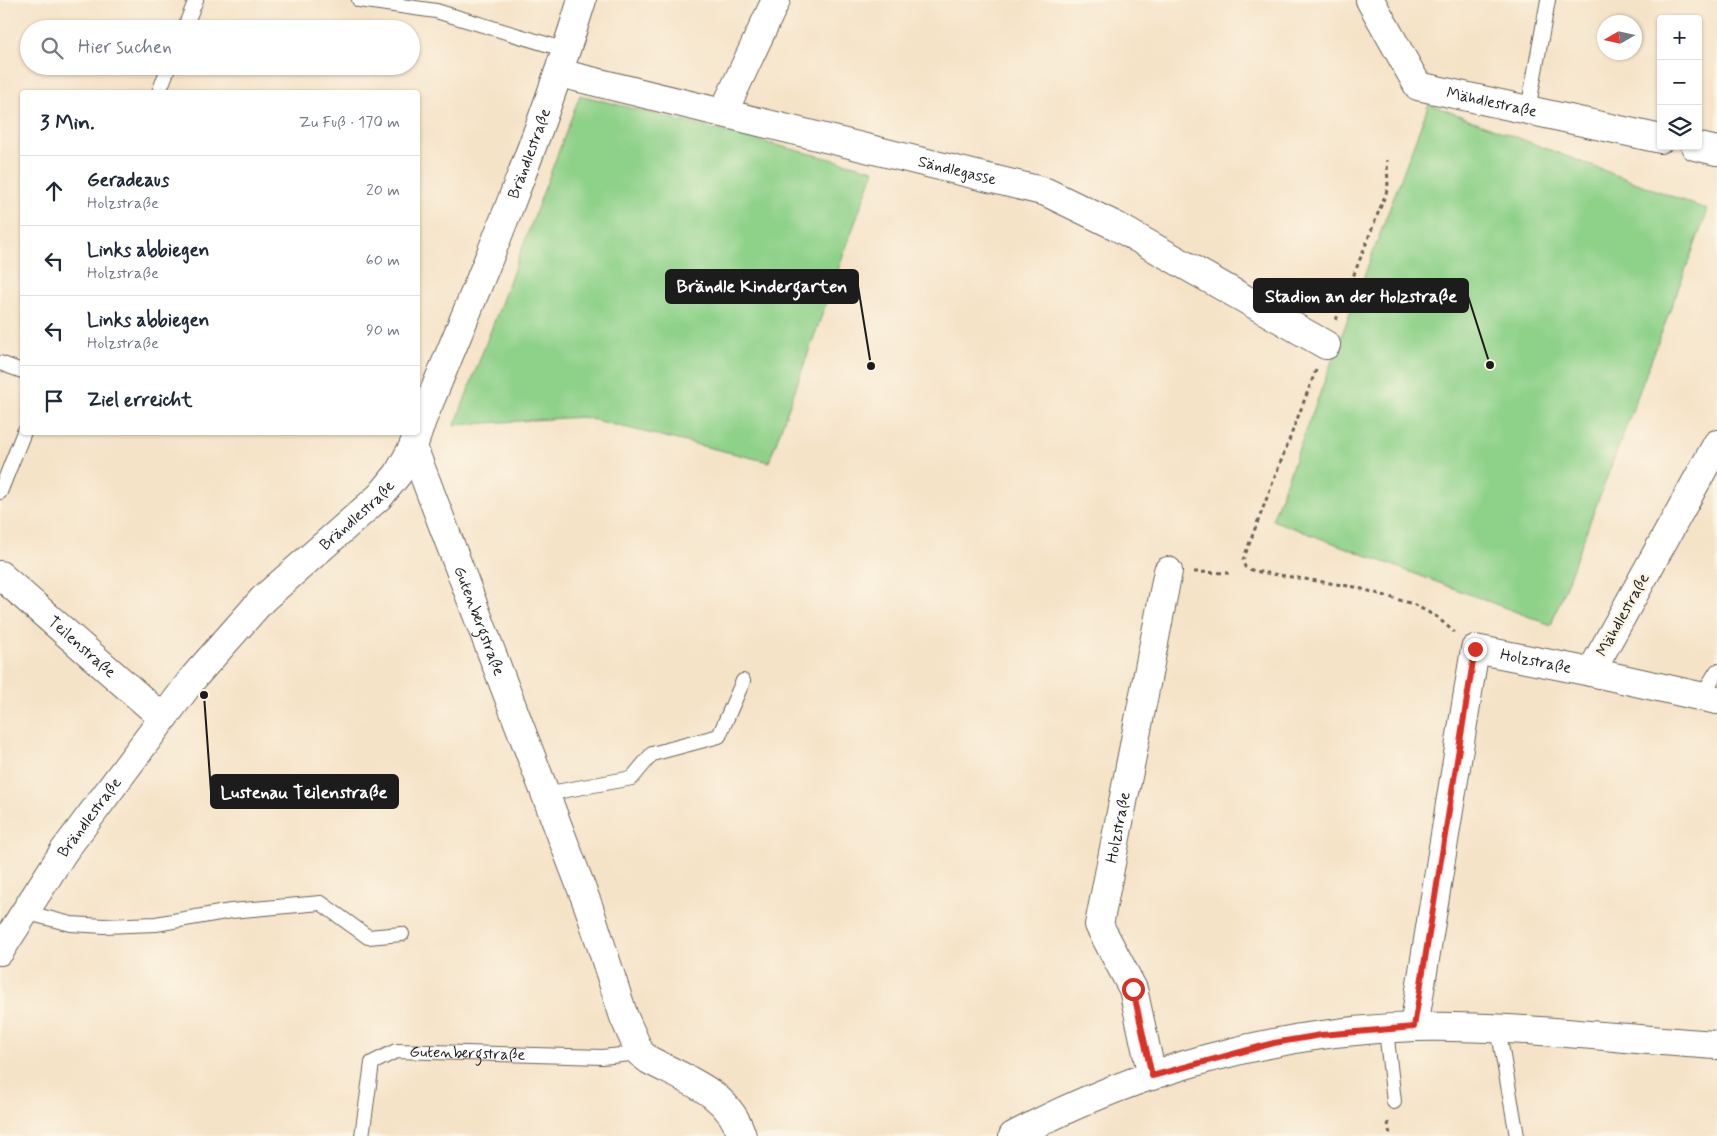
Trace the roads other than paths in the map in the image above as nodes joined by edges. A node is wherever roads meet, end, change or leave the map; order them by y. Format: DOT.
graph roads {
  1 [pos="196,0"];
  2 [pos="359,0"];
  3 [pos="582,0"];
  4 [pos="776,0"];
  5 [pos="1370,0"];
  6 [pos="1548,0"];
  7 [pos="188,20"];
  8 [pos="563,62"];
  9 [pos="166,75"];
  10 [pos="160,90"];
  11 [pos="1528,110"];
  12 [pos="723,113"];
  13 [pos="1657,138"];
  14 [pos="1702,148"];
  15 [pos="1717,151"];
  16 [pos="1326,345"];
  17 [pos="0,362"];
  18 [pos="20,370"];
  19 [pos="420,429"];
  20 [pos="23,435"];
  21 [pos="418,435"];
  22 [pos="1717,444"];
  23 [pos="413,447"];
  24 [pos="0,492"];
  25 [pos="1168,571"];
  26 [pos="0,574"];
  27 [pos="1717,671"];
  28 [pos="1591,672"];
  29 [pos="743,681"];
  30 [pos="1709,699"];
  31 [pos="163,718"];
  32 [pos="545,794"];
  33 [pos="24,912"];
  34 [pos="402,934"];
  35 [pos="0,951"];
  36 [pos="1414,1027"];
  37 [pos="1498,1028"];
  38 [pos="1386,1030"];
  39 [pos="1717,1045"];
  40 [pos="640,1053"];
  41 [pos="1152,1076"];
  42 [pos="1394,1102"];
  43 [pos="362,1136"];
  44 [pos="742,1136"];
  45 [pos="1014,1136"];
  46 [pos="1517,1136"];
  1 -- 7 [label="lane"];
  2 -- 8 [label="lane"];
  3 -- 8 [label="street, Brändlestraße"];
  4 -- 12 [label="street"];
  5 -- 11 [label="street, Mähdlestraße"];
  6 -- 11 [label="lane"];
  8 -- 12 [label="street, Sändlegasse"];
  8 -- 19 [label="street, Brändlestraße"];
  9 -- 10 [label="lane"];
  11 -- 13 [label="street, Mähdlestraße"];
  12 -- 16 [label="street, Sändlegasse"];
  14 -- 15 [label="street"];
  17 -- 18 [label="lane"];
  20 -- 24 [label="lane"];
  21 -- 23 [label="street, Brändlestraße"];
  22 -- 28 [label="street, Mähdlestraße"];
  23 -- 31 [label="street, Brändlestraße"];
  23 -- 32 [label="street, Gutenbergstraße"];
  25 -- 41 [label="street, Holzstraße"];
  26 -- 31 [label="street, Teilenstraße"];
  27 -- 30 [label="lane"];
  28 -- 30 [label="street, Mähdlestraße"];
  28 -- 36 [label="street, Holzstraße"];
  29 -- 32 [label="lane"];
  31 -- 33 [label="street, Brändlestraße"];
  32 -- 40 [label="street, Gutenbergstraße"];
  33 -- 34 [label="lane"];
  33 -- 35 [label="street, Brändlestraße"];
  36 -- 37 [label="street"];
  36 -- 38 [label="street"];
  37 -- 39 [label="street"];
  37 -- 46 [label="lane"];
  38 -- 41 [label="street"];
  38 -- 42 [label="lane"];
  40 -- 43 [label="lane, Gutenbergstraße"];
  40 -- 44 [label="street"];
  41 -- 45 [label="street"];
}
